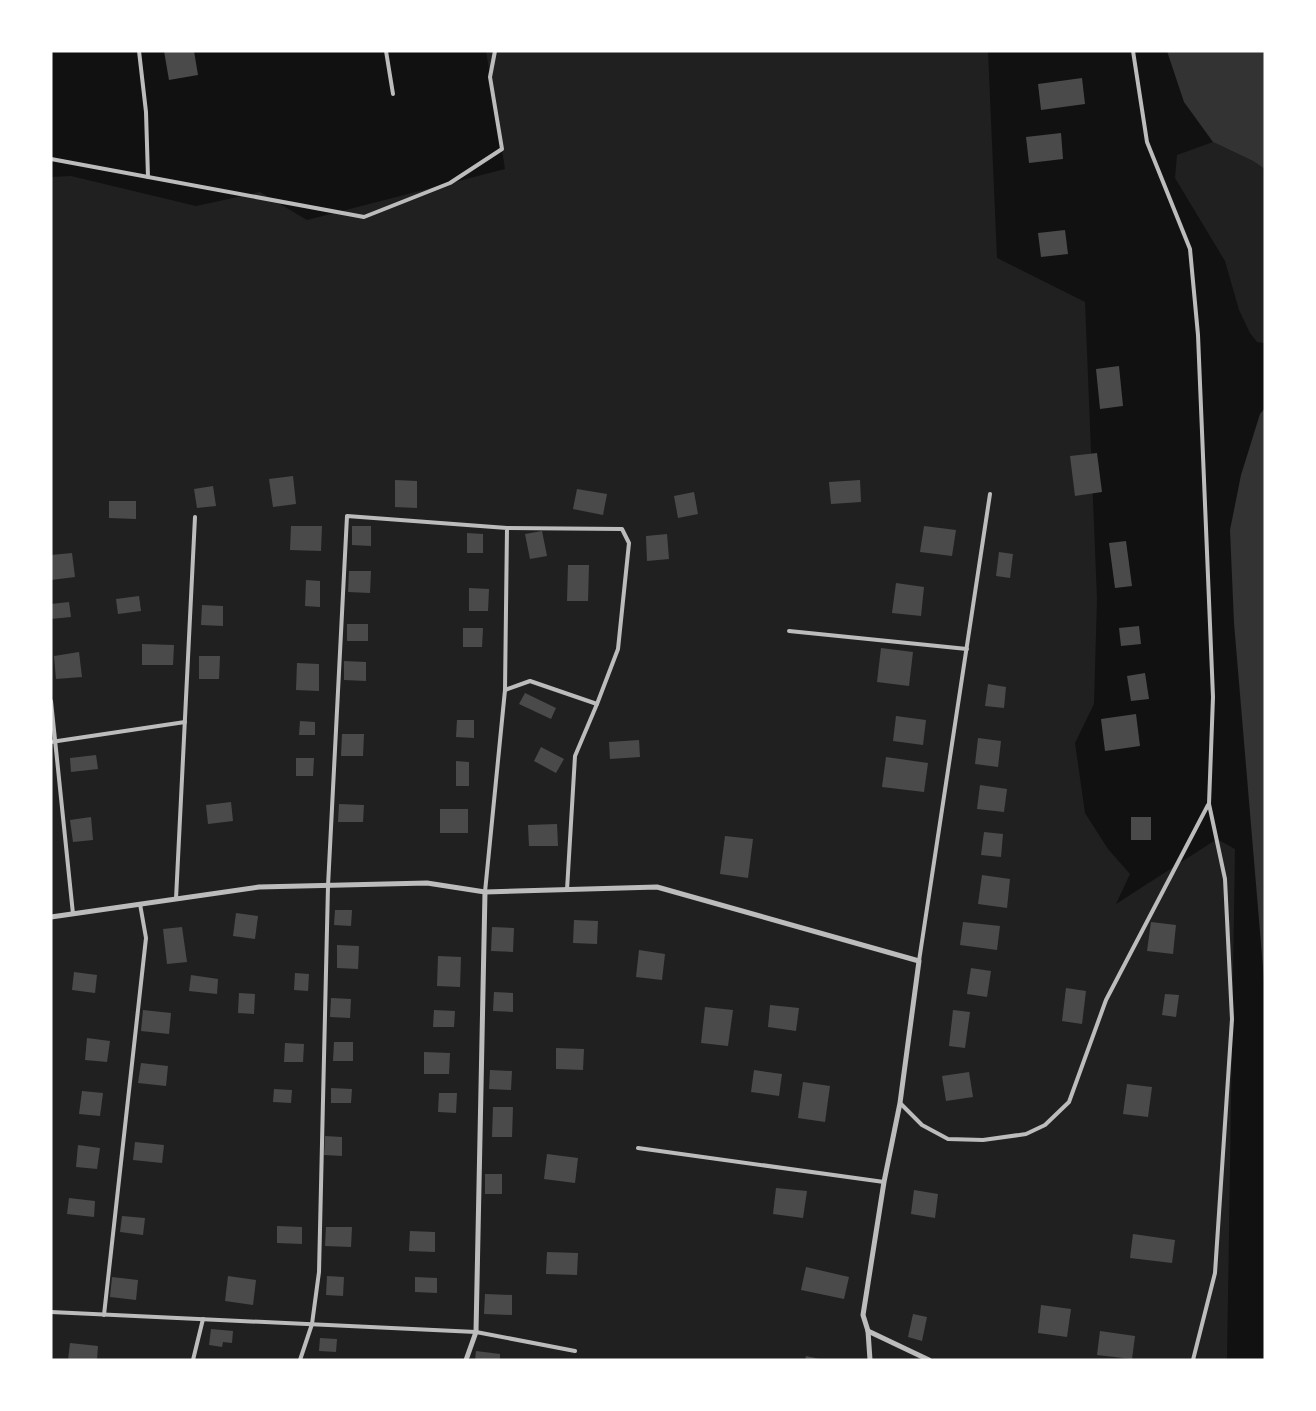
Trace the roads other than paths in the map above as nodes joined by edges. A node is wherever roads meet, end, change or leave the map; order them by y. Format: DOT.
graph roads {
  1 [pos="138,51"];
  2 [pos="386,51"];
  3 [pos="495,51"];
  4 [pos="1133,51"];
  5 [pos="392,94"];
  6 [pos="51,159"];
  7 [pos="148,177"];
  8 [pos="990,494"];
  9 [pos="195,517"];
  10 [pos="507,528"];
  11 [pos="789,631"];
  12 [pos="966,649"];
  13 [pos="505,690"];
  14 [pos="51,701"];
  15 [pos="597,704"];
  16 [pos="185,722"];
  17 [pos="53,742"];
  18 [pos="1209,804"];
  19 [pos="328,886"];
  20 [pos="567,890"];
  21 [pos="485,892"];
  22 [pos="176,899"];
  23 [pos="140,904"];
  24 [pos="73,914"];
  25 [pos="51,917"];
  26 [pos="919,961"];
  27 [pos="900,1103"];
  28 [pos="638,1148"];
  29 [pos="884,1182"];
  30 [pos="51,1312"];
  31 [pos="104,1315"];
  32 [pos="203,1319"];
  33 [pos="312,1324"];
  34 [pos="868,1330"];
  35 [pos="476,1332"];
  36 [pos="575,1351"];
  37 [pos="193,1360"];
  38 [pos="300,1360"];
  39 [pos="466,1360"];
  40 [pos="870,1360"];
  41 [pos="929,1360"];
  42 [pos="1194,1360"];
  1 -- 7 [label="lane"];
  2 -- 5 [label="lane"];
  3 -- 7 [label="lane"];
  4 -- 18 [label="lane"];
  6 -- 7 [label="lane"];
  8 -- 12 [label="lane"];
  9 -- 16 [label="lane"];
  10 -- 13 [label="lane"];
  10 -- 15 [label="lane"];
  10 -- 19 [label="lane"];
  11 -- 12 [label="lane"];
  12 -- 26 [label="lane"];
  13 -- 15 [label="lane"];
  13 -- 21 [label="lane"];
  14 -- 17 [label="lane"];
  15 -- 20 [label="lane"];
  16 -- 17 [label="lane"];
  16 -- 22 [label="lane"];
  17 -- 24 [label="lane"];
  18 -- 27 [label="lane"];
  18 -- 42 [label="lane"];
  19 -- 21 [label="street"];
  19 -- 22 [label="street"];
  19 -- 33 [label="lane"];
  20 -- 21 [label="street"];
  20 -- 26 [label="street"];
  21 -- 35 [label="street"];
  22 -- 23 [label="street"];
  23 -- 24 [label="street"];
  23 -- 31 [label="lane"];
  24 -- 25 [label="street"];
  26 -- 27 [label="street"];
  27 -- 29 [label="street"];
  28 -- 29 [label="lane"];
  29 -- 34 [label="street"];
  30 -- 31 [label="lane"];
  31 -- 32 [label="lane"];
  32 -- 33 [label="lane"];
  32 -- 37 [label="lane"];
  33 -- 35 [label="lane"];
  33 -- 38 [label="lane"];
  34 -- 40 [label="street"];
  34 -- 41 [label="street"];
  35 -- 36 [label="lane"];
  35 -- 39 [label="street"];
}
